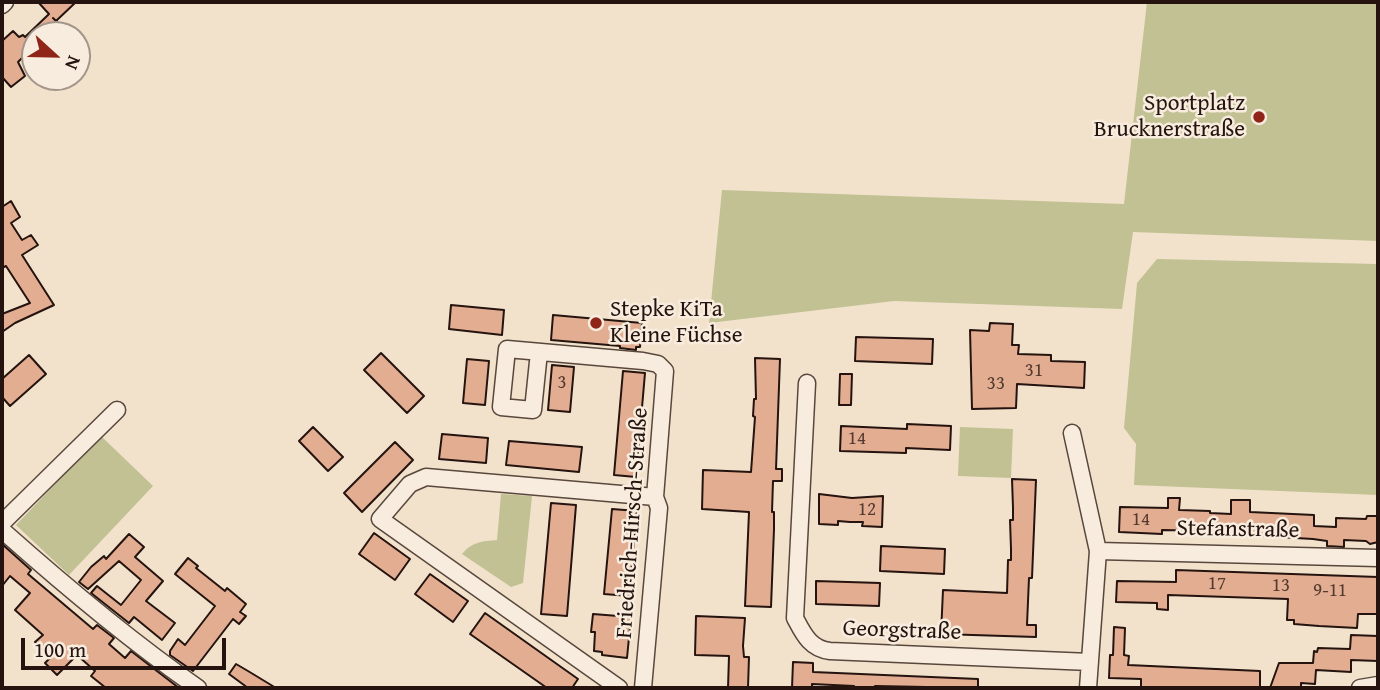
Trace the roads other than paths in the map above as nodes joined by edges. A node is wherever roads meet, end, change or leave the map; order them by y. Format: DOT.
graph roads {
  1 [pos="539,352"];
  2 [pos="807,383"];
  3 [pos="117,410"];
  4 [pos="1072,433"];
  5 [pos="655,497"];
  6 [pos="2,523"];
  7 [pos="2,530"];
  8 [pos="1098,551"];
  9 [pos="1378,558"];
  10 [pos="1090,662"];
  11 [pos="1378,685"];
  12 [pos="198,688"];
  13 [pos="619,688"];
  14 [pos="643,688"];
  15 [pos="1088,688"];
  16 [pos="1360,688"];
  1 -- 5 [label="street, Friedrich-Hirsch-Straße"];
  2 -- 10 [label="street, Georgstraße"];
  3 -- 6 [label="street"];
  4 -- 8 [label="street"];
  5 -- 13 [label="street"];
  5 -- 14 [label="street, Friedrich-Hirsch-Straße"];
  7 -- 12 [label="street"];
  8 -- 9 [label="street, Stefanstraße"];
  8 -- 10 [label="street"];
  10 -- 15 [label="street"];
  11 -- 16 [label="street"];
}
